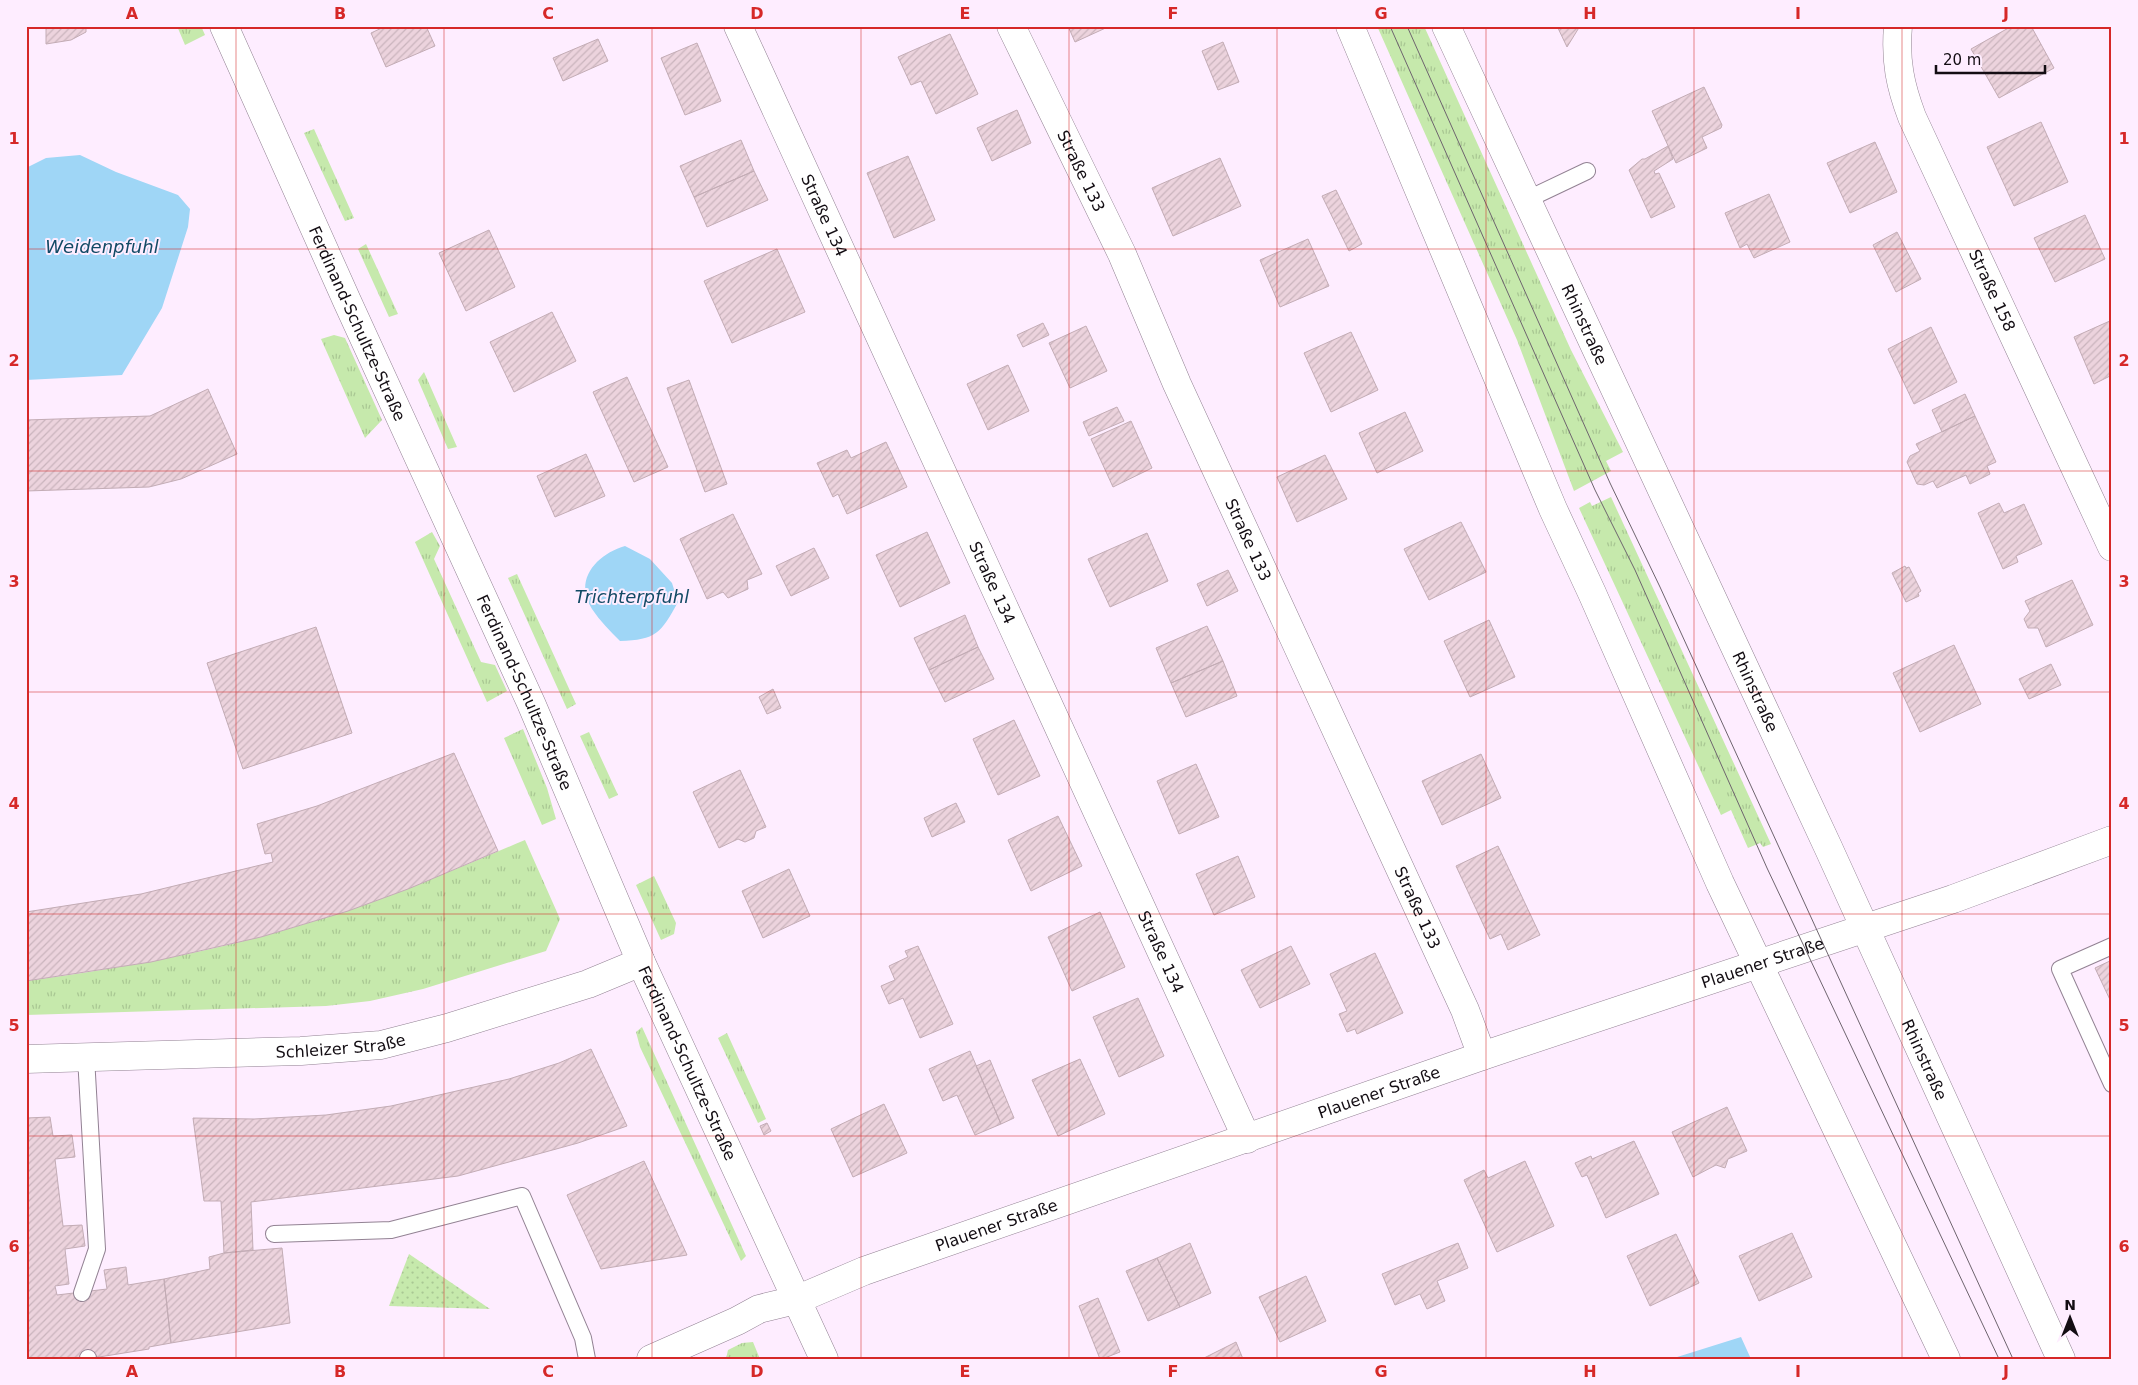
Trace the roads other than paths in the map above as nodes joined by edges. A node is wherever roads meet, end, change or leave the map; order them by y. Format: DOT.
graph roads {
  1 [pos="224,26"];
  2 [pos="738,26"];
  3 [pos="1011,26"];
  4 [pos="1350,26"];
  5 [pos="1446,26"];
  6 [pos="1898,26"];
  7 [pos="1587,171"];
  8 [pos="1526,200"];
  9 [pos="2112,547"];
  10 [pos="2112,840"];
  11 [pos="1865,928"];
  12 [pos="2112,946"];
  13 [pos="641,962"];
  14 [pos="1759,964"];
  15 [pos="1482,1056"];
  16 [pos="86,1057"];
  17 [pos="26,1059"];
  18 [pos="2112,1084"];
  19 [pos="1247,1139"];
  20 [pos="274,1234"];
  21 [pos="82,1293"];
  22 [pos="796,1300"];
  23 [pos="587,1359"];
  24 [pos="651,1359"];
  25 [pos="824,1359"];
  26 [pos="1946,1359"];
  27 [pos="2061,1359"];
  1 -- 13 [label="street, Ferdinand-Schultze-Straße"];
  2 -- 19 [label="street, Straße 134"];
  3 -- 15 [label="street, Straße 133"];
  4 -- 14 [label="street"];
  5 -- 8 [label="street, Rhinstraße"];
  6 -- 9 [label="street, Straße 158"];
  7 -- 8 [label="lane"];
  8 -- 11 [label="street, Rhinstraße"];
  10 -- 11 [label="street, Plauener Straße"];
  11 -- 14 [label="street, Plauener Straße"];
  11 -- 27 [label="street, Rhinstraße"];
  12 -- 18 [label="lane"];
  13 -- 16 [label="street, Schleizer Straße"];
  13 -- 22 [label="street, Ferdinand-Schultze-Straße"];
  14 -- 15 [label="street, Plauener Straße"];
  14 -- 26 [label="street"];
  15 -- 19 [label="street, Plauener Straße"];
  16 -- 17 [label="street, Schleizer Straße"];
  16 -- 21 [label="lane"];
  19 -- 22 [label="street, Plauener Straße"];
  20 -- 23 [label="lane"];
  22 -- 24 [label="street, Plauener Straße"];
  22 -- 25 [label="street, Ferdinand-Schultze-Straße"];
}
